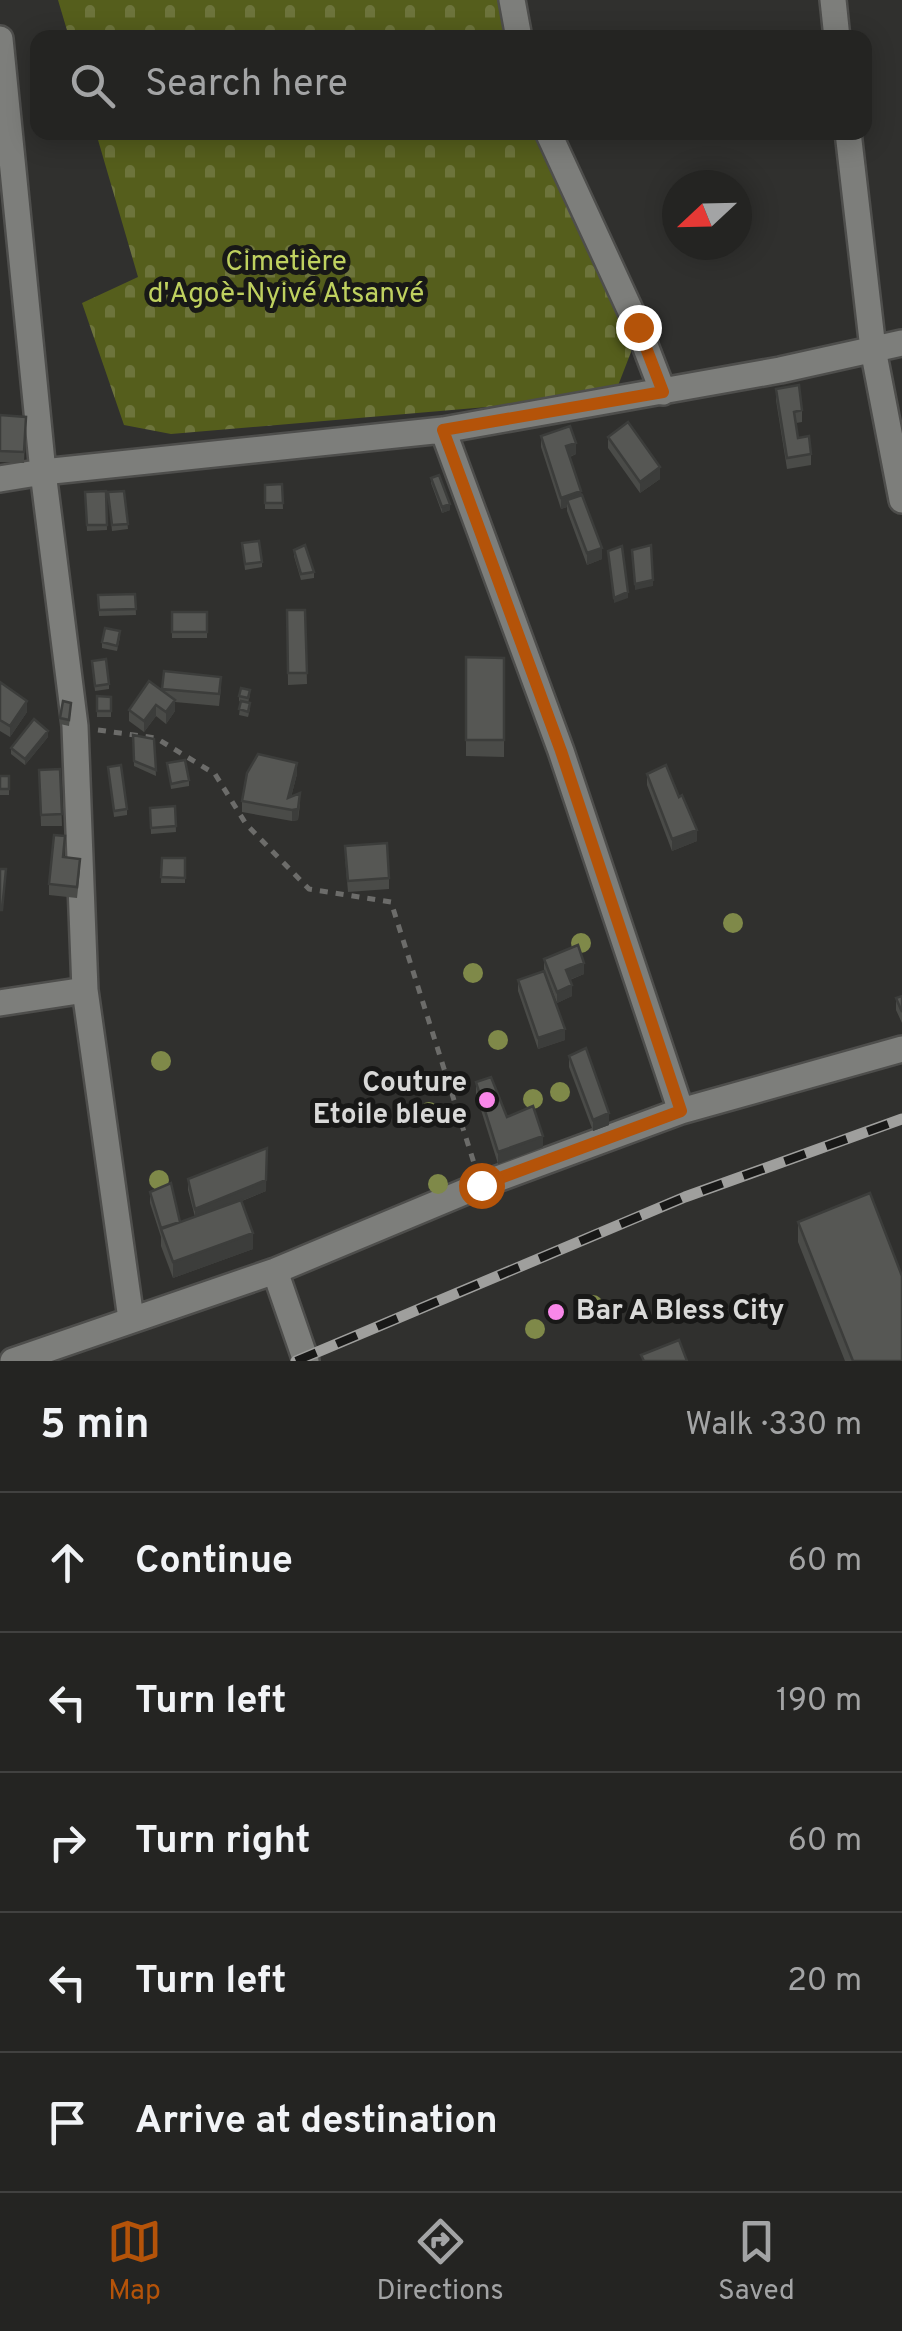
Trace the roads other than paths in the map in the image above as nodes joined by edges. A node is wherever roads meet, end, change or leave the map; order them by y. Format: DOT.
graph roads {
  1 [pos="512,0"];
  2 [pos="833,0"];
  3 [pos="517,30"];
  4 [pos="836,30"];
  5 [pos="0,40"];
  6 [pos="552,140"];
  7 [pos="849,140"];
  8 [pos="902,343"];
  9 [pos="873,348"];
  10 [pos="663,392"];
  11 [pos="443,430"];
  12 [pos="43,472"];
  13 [pos="0,479"];
  14 [pos="902,500"];
  15 [pos="85,990"];
  16 [pos="0,1003"];
  17 [pos="902,1049"];
  18 [pos="681,1111"];
  19 [pos="275,1271"];
  20 [pos="132,1319"];
  21 [pos="12,1361"];
  22 [pos="306,1361"];
  1 -- 3 [label="street"];
  2 -- 4 [label="street"];
  5 -- 12 [label="street"];
  6 -- 10 [label="street"];
  7 -- 9 [label="street"];
  8 -- 9 [label="street"];
  9 -- 10 [label="street"];
  9 -- 14 [label="street"];
  10 -- 11 [label="street"];
  11 -- 12 [label="street"];
  11 -- 18 [label="street"];
  12 -- 13 [label="street"];
  12 -- 15 [label="street"];
  15 -- 16 [label="street"];
  15 -- 20 [label="street"];
  17 -- 18 [label="street"];
  18 -- 19 [label="street"];
  19 -- 20 [label="street"];
  19 -- 22 [label="street"];
  20 -- 21 [label="street"];
}
